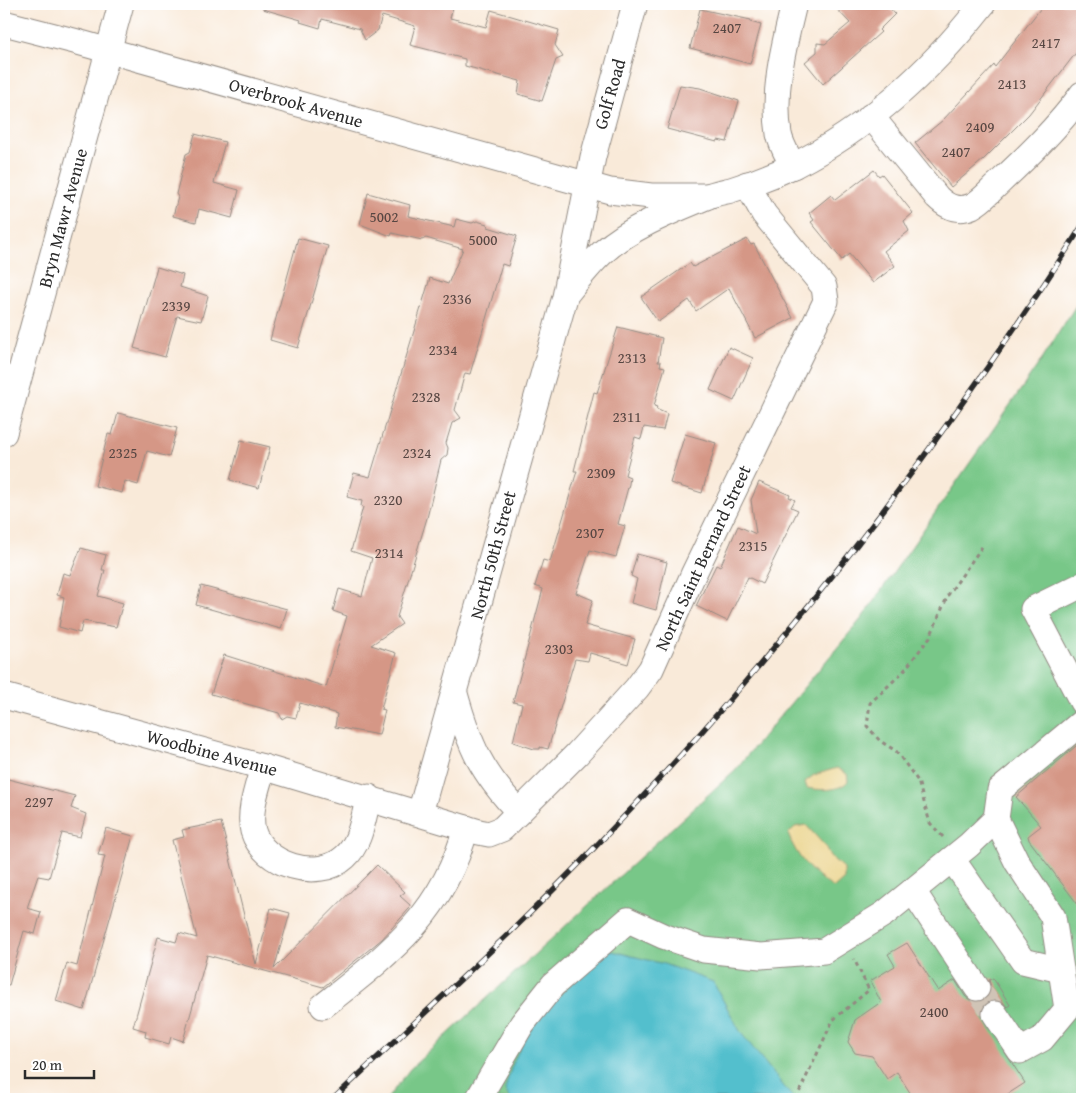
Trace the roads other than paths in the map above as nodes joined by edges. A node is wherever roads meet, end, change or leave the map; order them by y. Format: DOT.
graph roads {
  1 [pos="121,4"];
  2 [pos="636,4"];
  3 [pos="794,4"];
  4 [pos="983,4"];
  5 [pos="4,23"];
  6 [pos="109,51"];
  7 [pos="1082,94"];
  8 [pos="871,116"];
  9 [pos="792,166"];
  10 [pos="748,184"];
  11 [pos="588,185"];
  12 [pos="708,196"];
  13 [pos="564,296"];
  14 [pos="4,433"];
  15 [pos="1082,585"];
  16 [pos="1073,660"];
  17 [pos="455,694"];
  18 [pos="4,696"];
  19 [pos="1082,702"];
  20 [pos="1082,722"];
  21 [pos="263,767"];
  22 [pos="368,797"];
  23 [pos="519,812"];
  24 [pos="420,814"];
  25 [pos="996,819"];
  26 [pos="466,828"];
  27 [pos="961,852"];
  28 [pos="913,891"];
  29 [pos="1061,970"];
  30 [pos="977,988"];
  31 [pos="324,1006"];
  32 [pos="995,1014"];
  33 [pos="478,1099"];
  1 -- 6 [label="street, Bryn Mawr Avenue"];
  2 -- 11 [label="street, Golf Road"];
  3 -- 9 [label="street"];
  4 -- 8 [label="street, North 50th Street"];
  5 -- 6 [label="street, Overbrook Avenue"];
  6 -- 11 [label="street, Overbrook Avenue"];
  6 -- 14 [label="street, Bryn Mawr Avenue"];
  7 -- 8 [label="street"];
  8 -- 9 [label="street, North 50th Street"];
  9 -- 10 [label="street, North 50th Street"];
  10 -- 12 [label="street, North 50th Street"];
  10 -- 23 [label="street, North Saint Bernard Street"];
  11 -- 12 [label="street, North 50th Street"];
  11 -- 13 [label="street, North 50th Street"];
  12 -- 13 [label="street, North 50th Street"];
  13 -- 17 [label="street, North 50th Street"];
  15 -- 16 [label="street"];
  16 -- 19 [label="street"];
  17 -- 23 [label="street"];
  17 -- 24 [label="street, North 50th Street"];
  18 -- 21 [label="street, Woodbine Avenue"];
  20 -- 25 [label="street"];
  21 -- 22 [label="street, Woodbine Avenue"];
  21 -- 22 [label="street"];
  22 -- 24 [label="street, Woodbine Avenue"];
  23 -- 26 [label="street, North Saint Bernard Street"];
  24 -- 26 [label="street, North Saint Bernard Street"];
  25 -- 27 [label="street"];
  25 -- 29 [label="street"];
  26 -- 31 [label="street"];
  27 -- 28 [label="street"];
  27 -- 29 [label="street"];
  28 -- 30 [label="street"];
  28 -- 33 [label="street"];
  29 -- 32 [label="street"];
}
